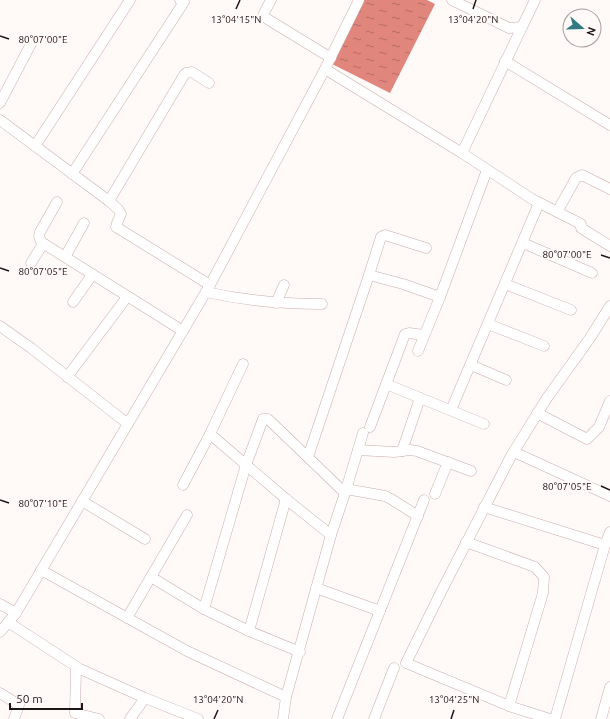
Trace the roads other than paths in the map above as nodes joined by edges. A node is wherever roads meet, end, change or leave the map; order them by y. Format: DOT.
graph roads {
  1 [pos="130,0"];
  2 [pos="180,0"];
  3 [pos="271,0"];
  4 [pos="359,0"];
  5 [pos="452,0"];
  6 [pos="535,0"];
  7 [pos="522,27"];
  8 [pos="33,40"];
  9 [pos="331,58"];
  10 [pos="505,61"];
  11 [pos="325,69"];
  12 [pos="210,83"];
  13 [pos="0,103"];
  14 [pos="0,120"];
  15 [pos="610,125"];
  16 [pos="35,146"];
  17 [pos="462,153"];
  18 [pos="487,170"];
  19 [pos="72,174"];
  20 [pos="610,189"];
  21 [pos="109,201"];
  22 [pos="57,202"];
  23 [pos="540,203"];
  24 [pos="557,212"];
  25 [pos="84,224"];
  26 [pos="522,243"];
  27 [pos="43,244"];
  28 [pos="610,246"];
  29 [pos="426,248"];
  30 [pos="65,257"];
  31 [pos="31,263"];
  32 [pos="592,273"];
  33 [pos="92,275"];
  34 [pos="369,275"];
  35 [pos="505,284"];
  36 [pos="284,285"];
  37 [pos="208,289"];
  38 [pos="127,297"];
  39 [pos="440,297"];
  40 [pos="72,302"];
  41 [pos="276,303"];
  42 [pos="322,304"];
  43 [pos="610,306"];
  44 [pos="570,310"];
  45 [pos="488,324"];
  46 [pos="0,326"];
  47 [pos="183,331"];
  48 [pos="424,335"];
  49 [pos="544,346"];
  50 [pos="418,351"];
  51 [pos="242,364"];
  52 [pos="471,365"];
  53 [pos="67,376"];
  54 [pos="506,380"];
  55 [pos="386,384"];
  56 [pos="420,398"];
  57 [pos="610,401"];
  58 [pos="451,410"];
  59 [pos="537,413"];
  60 [pos="128,424"];
  61 [pos="484,424"];
  62 [pos="210,434"];
  63 [pos="358,450"];
  64 [pos="402,451"];
  65 [pos="514,452"];
  66 [pos="308,457"];
  67 [pos="448,462"];
  68 [pos="246,465"];
  69 [pos="471,471"];
  70 [pos="182,485"];
  71 [pos="346,491"];
  72 [pos="435,494"];
  73 [pos="610,496"];
  74 [pos="286,500"];
  75 [pos="424,500"];
  76 [pos="82,501"];
  77 [pos="484,507"];
  78 [pos="187,515"];
  79 [pos="418,516"];
  80 [pos="610,532"];
  81 [pos="331,535"];
  82 [pos="145,539"];
  83 [pos="466,542"];
  84 [pos="605,545"];
  85 [pos="41,570"];
  86 [pos="151,577"];
  87 [pos="316,588"];
  88 [pos="0,604"];
  89 [pos="204,610"];
  90 [pos="380,611"];
  91 [pos="16,613"];
  92 [pos="127,618"];
  93 [pos="8,622"];
  94 [pos="249,631"];
  95 [pos="0,632"];
  96 [pos="300,652"];
  97 [pos="76,667"];
  98 [pos="394,668"];
  99 [pos="610,687"];
  100 [pos="0,693"];
  101 [pos="286,697"];
  102 [pos="145,698"];
  103 [pos="509,706"];
  104 [pos="14,719"];
  105 [pos="99,719"];
  106 [pos="130,719"];
  107 [pos="198,719"];
  108 [pos="283,719"];
  109 [pos="337,719"];
  110 [pos="374,719"];
  111 [pos="550,719"];
  112 [pos="555,719"];
  113 [pos="600,719"];
  1 -- 16 [label="street"];
  2 -- 19 [label="street"];
  3 -- 9 [label="street"];
  4 -- 9 [label="street"];
  5 -- 7 [label="street"];
  6 -- 7 [label="street"];
  7 -- 10 [label="street"];
  8 -- 13 [label="street"];
  9 -- 11 [label="street"];
  10 -- 15 [label="street"];
  10 -- 17 [label="street"];
  11 -- 17 [label="street"];
  11 -- 37 [label="street"];
  12 -- 21 [label="street"];
  14 -- 16 [label="street"];
  16 -- 19 [label="street"];
  17 -- 18 [label="street"];
  18 -- 23 [label="street"];
  18 -- 39 [label="street"];
  19 -- 21 [label="street"];
  20 -- 24 [label="street"];
  21 -- 37 [label="street"];
  22 -- 27 [label="street"];
  23 -- 24 [label="street"];
  23 -- 26 [label="street"];
  24 -- 28 [label="street"];
  25 -- 30 [label="street"];
  26 -- 32 [label="street"];
  26 -- 35 [label="street"];
  27 -- 30 [label="street"];
  27 -- 31 [label="street"];
  29 -- 34 [label="street"];
  30 -- 33 [label="street"];
  33 -- 38 [label="street"];
  33 -- 40 [label="street"];
  34 -- 39 [label="street"];
  34 -- 66 [label="street"];
  35 -- 44 [label="street"];
  35 -- 45 [label="street"];
  36 -- 41 [label="street"];
  37 -- 41 [label="street"];
  37 -- 47 [label="street"];
  38 -- 47 [label="street"];
  38 -- 53 [label="street"];
  39 -- 48 [label="street"];
  41 -- 42 [label="street"];
  43 -- 59 [label="street"];
  45 -- 49 [label="street"];
  45 -- 52 [label="street"];
  46 -- 53 [label="street"];
  47 -- 60 [label="street"];
  48 -- 50 [label="street"];
  48 -- 55 [label="street"];
  51 -- 62 [label="street"];
  52 -- 54 [label="street"];
  52 -- 58 [label="street"];
  53 -- 60 [label="street"];
  55 -- 56 [label="street"];
  55 -- 63 [label="street"];
  56 -- 58 [label="street"];
  56 -- 64 [label="street"];
  57 -- 59 [label="street"];
  58 -- 61 [label="street"];
  59 -- 65 [label="street"];
  60 -- 76 [label="street"];
  62 -- 68 [label="street"];
  62 -- 70 [label="street"];
  63 -- 64 [label="street"];
  63 -- 71 [label="street"];
  64 -- 67 [label="street"];
  65 -- 73 [label="street"];
  65 -- 77 [label="street"];
  66 -- 68 [label="street"];
  66 -- 71 [label="street"];
  67 -- 69 [label="street"];
  67 -- 72 [label="street"];
  68 -- 74 [label="street"];
  68 -- 89 [label="street"];
  71 -- 79 [label="street"];
  71 -- 81 [label="street"];
  74 -- 81 [label="street"];
  74 -- 94 [label="street"];
  75 -- 79 [label="street"];
  76 -- 82 [label="street"];
  76 -- 85 [label="street"];
  77 -- 83 [label="street"];
  77 -- 84 [label="street"];
  78 -- 86 [label="street"];
  79 -- 90 [label="street"];
  80 -- 84 [label="street"];
  81 -- 87 [label="street"];
  83 -- 103 [label="street"];
  83 -- 103 [label="street"];
  84 -- 112 [label="street"];
  85 -- 91 [label="street"];
  85 -- 92 [label="street"];
  86 -- 89 [label="street"];
  86 -- 92 [label="street"];
  87 -- 90 [label="street"];
  87 -- 96 [label="street"];
  88 -- 91 [label="street"];
  89 -- 94 [label="street"];
  90 -- 109 [label="street"];
  91 -- 93 [label="street"];
  92 -- 101 [label="street"];
  93 -- 95 [label="street"];
  93 -- 97 [label="street"];
  94 -- 96 [label="street"];
  96 -- 101 [label="street"];
  97 -- 102 [label="street"];
  97 -- 105 [label="street"];
  98 -- 110 [label="street"];
  99 -- 113 [label="street"];
  100 -- 104 [label="street"];
  101 -- 108 [label="street"];
  102 -- 106 [label="street"];
  102 -- 107 [label="street"];
  103 -- 111 [label="street"];
}
